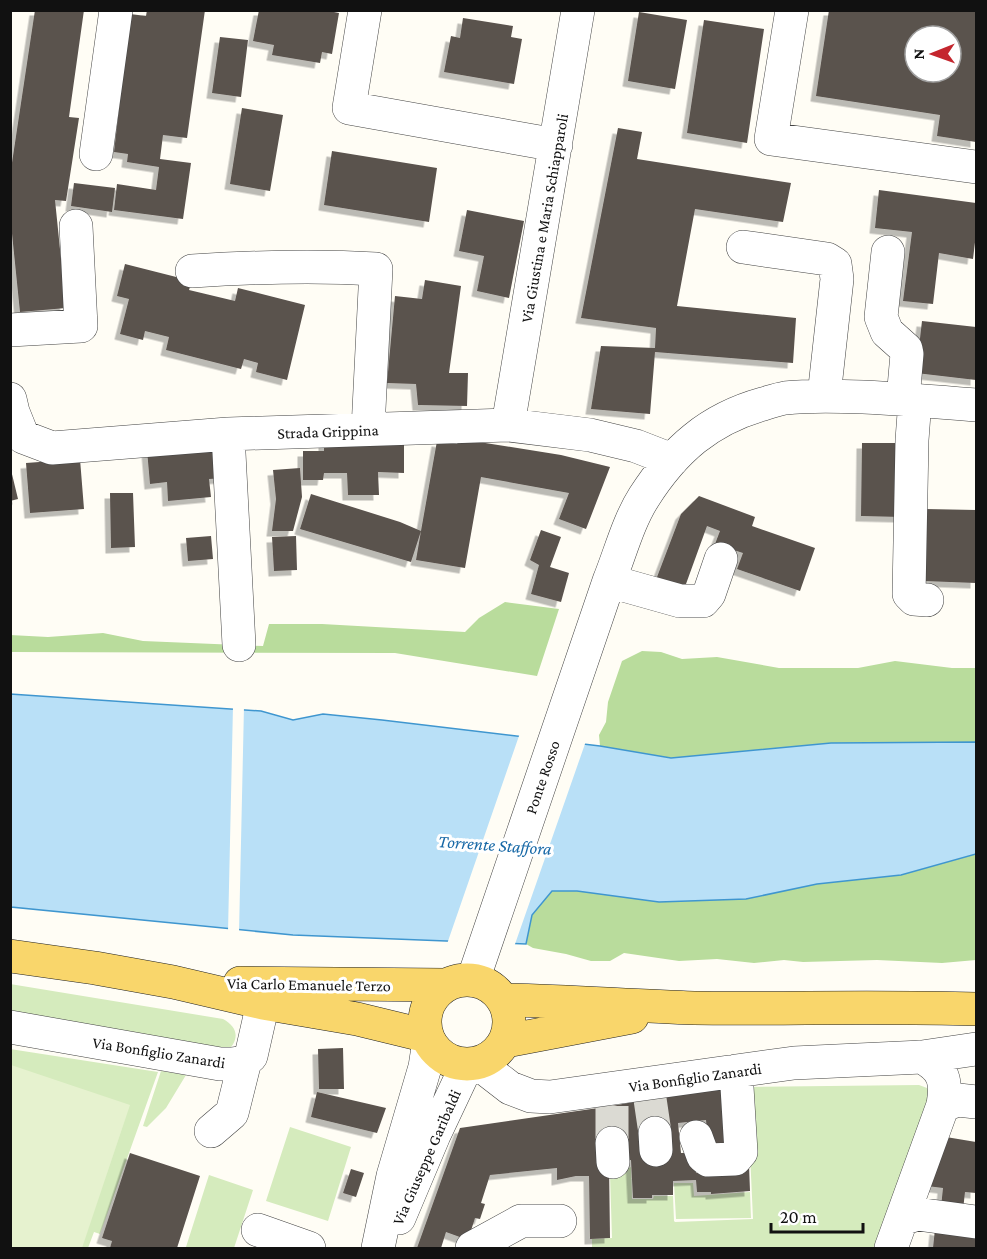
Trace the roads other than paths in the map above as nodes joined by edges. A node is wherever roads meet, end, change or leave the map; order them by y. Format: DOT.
graph roads {
  1 [pos="116,10"];
  2 [pos="365,10"];
  3 [pos="578,10"];
  4 [pos="792,10"];
  5 [pos="556,146"];
  6 [pos="96,154"];
  7 [pos="976,167"];
  8 [pos="76,226"];
  9 [pos="743,247"];
  10 [pos="888,252"];
  11 [pos="192,271"];
  12 [pos="10,330"];
  13 [pos="824,396"];
  14 [pos="10,399"];
  15 [pos="909,400"];
  16 [pos="976,405"];
  17 [pos="508,425"];
  18 [pos="368,429"];
  19 [pos="228,434"];
  20 [pos="672,460"];
  21 [pos="721,559"];
  22 [pos="604,595"];
  23 [pos="927,600"];
  24 [pos="239,645"];
  25 [pos="10,956"];
  26 [pos="466,976"];
  27 [pos="173,982"];
  28 [pos="503,1000"];
  29 [pos="263,1003"];
  30 [pos="693,1008"];
  31 [pos="976,1009"];
  32 [pos="10,1027"];
  33 [pos="506,1041"];
  34 [pos="427,1048"];
  35 [pos="976,1049"];
  36 [pos="922,1057"];
  37 [pos="245,1061"];
  38 [pos="473,1064"];
  39 [pos="736,1071"];
  40 [pos="958,1095"];
  41 [pos="211,1131"];
  42 [pos="696,1137"];
  43 [pos="560,1221"];
  44 [pos="976,1222"];
  45 [pos="258,1230"];
  46 [pos="896,1234"];
  47 [pos="309,1248"];
  48 [pos="378,1248"];
  49 [pos="384,1248"];
  50 [pos="472,1248"];
  1 -- 6 [label="street"];
  2 -- 5 [label="street"];
  3 -- 5 [label="street, Via Giustina e Maria Schiapparoli"];
  4 -- 7 [label="street"];
  5 -- 17 [label="street, Via Giustina e Maria Schiapparoli"];
  8 -- 12 [label="street"];
  9 -- 13 [label="street"];
  10 -- 15 [label="street"];
  11 -- 18 [label="street"];
  13 -- 15 [label="street, Ponte Rosso"];
  13 -- 20 [label="street, Ponte Rosso"];
  14 -- 19 [label="street, Strada Grippina"];
  15 -- 16 [label="street, Ponte Rosso"];
  15 -- 23 [label="street"];
  17 -- 18 [label="street, Strada Grippina"];
  17 -- 20 [label="street, Strada Grippina"];
  18 -- 19 [label="street, Strada Grippina"];
  19 -- 24 [label="street"];
  20 -- 22 [label="street, Ponte Rosso"];
  21 -- 22 [label="street"];
  22 -- 26 [label="street, Ponte Rosso"];
  25 -- 27 [label="main road, Via Carlo Emanuele Terzo"];
  26 -- 27 [label="main road, Via Carlo Emanuele Terzo"];
  26 -- 28 [label="main road"];
  26 -- 34 [label="main road"];
  27 -- 29 [label="main road, Via Carlo Emanuele Terzo"];
  28 -- 30 [label="main road"];
  28 -- 33 [label="main road"];
  29 -- 34 [label="main road, Via Carlo Emanuele Terzo"];
  29 -- 37 [label="street, Via Bonfiglio Zanardi"];
  30 -- 31 [label="main road"];
  30 -- 33 [label="main road"];
  32 -- 37 [label="street, Via Bonfiglio Zanardi"];
  33 -- 38 [label="main road"];
  34 -- 38 [label="main road"];
  34 -- 48 [label="street, Via Giuseppe Garibaldi"];
  35 -- 36 [label="street, Via Bonfiglio Zanardi"];
  36 -- 39 [label="street, Via Bonfiglio Zanardi"];
  36 -- 40 [label="street"];
  37 -- 41 [label="street"];
  38 -- 39 [label="street, Via Bonfiglio Zanardi"];
  38 -- 49 [label="street, Via Giuseppe Garibaldi"];
  39 -- 42 [label="street"];
  40 -- 46 [label="street"];
  43 -- 50 [label="street"];
  44 -- 46 [label="street"];
  45 -- 47 [label="street"];
}
